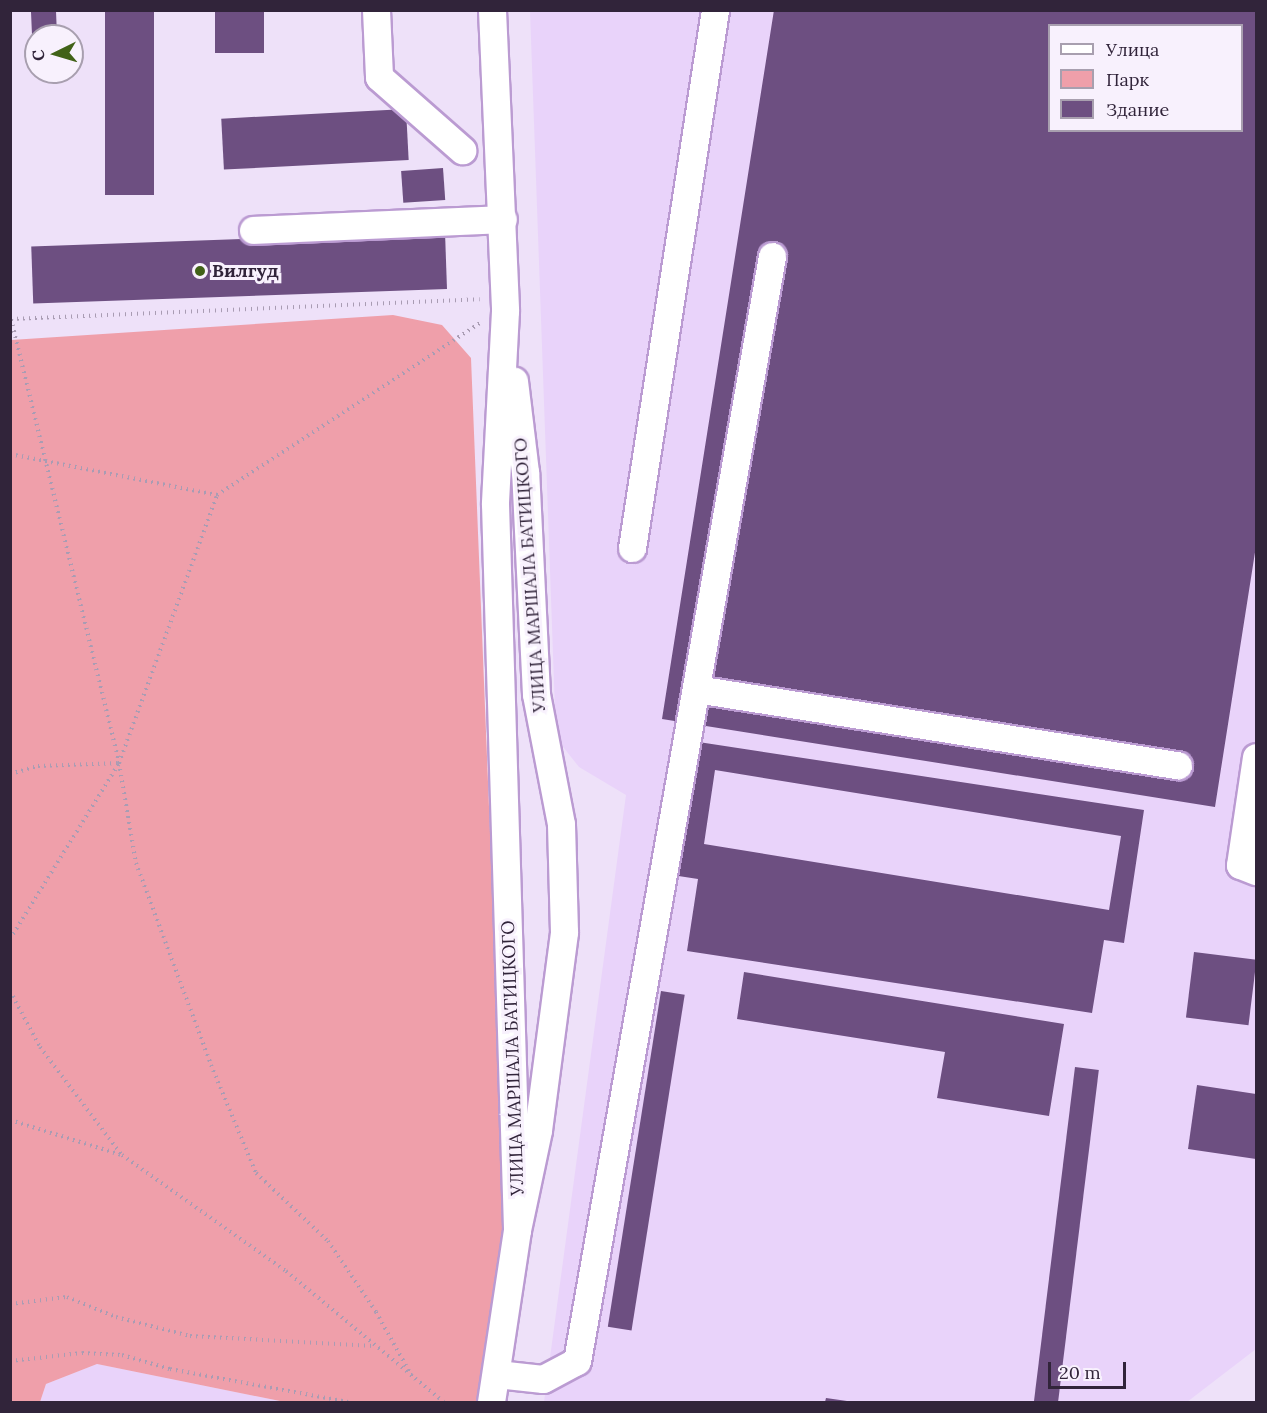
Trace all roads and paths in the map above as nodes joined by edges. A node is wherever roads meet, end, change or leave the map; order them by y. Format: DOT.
graph roads {
  1 [pos="376,10"];
  2 [pos="492,10"];
  3 [pos="715,10"];
  4 [pos="462,150"];
  5 [pos="503,219"];
  6 [pos="253,230"];
  7 [pos="772,256"];
  8 [pos="505,304"];
  9 [pos="11,319"];
  10 [pos="10,454"];
  11 [pos="46,462"];
  12 [pos="217,495"];
  13 [pos="632,548"];
  14 [pos="696,689"];
  15 [pos="1257,757"];
  16 [pos="119,763"];
  17 [pos="1178,765"];
  18 [pos="10,774"];
  19 [pos="1257,871"];
  20 [pos="10,939"];
  21 [pos="10,991"];
  22 [pos="10,1120"];
  23 [pos="122,1155"];
  24 [pos="518,1230"];
  25 [pos="10,1304"];
  26 [pos="375,1346"];
  27 [pos="10,1361"];
  28 [pos="497,1374"];
  29 [pos="414,1380"];
  30 [pos="348,1402"];
  31 [pos="444,1402"];
  32 [pos="490,1402"];
  1 -- 4 [label="street"];
  2 -- 5 [label="street, УЛИЦА МАРШАЛА БАТИЦКОГО"];
  3 -- 13 [label="street"];
  5 -- 6 [label="street"];
  5 -- 8 [label="street, УЛИЦА МАРШАЛА БАТИЦКОГО"];
  7 -- 14 [label="street"];
  8 -- 9 [label="path"];
  8 -- 12 [label="path"];
  8 -- 24 [label="street, УЛИЦА МАРШАЛА БАТИЦКОГО"];
  8 -- 24 [label="street, УЛИЦА МАРШАЛА БАТИЦКОГО"];
  9 -- 11 [label="path"];
  10 -- 11 [label="path"];
  11 -- 12 [label="path"];
  11 -- 16 [label="path"];
  12 -- 16 [label="path"];
  14 -- 17 [label="street"];
  14 -- 28 [label="street"];
  15 -- 19 [label="street"];
  16 -- 18 [label="path"];
  16 -- 20 [label="path"];
  16 -- 29 [label="path"];
  21 -- 23 [label="path"];
  22 -- 23 [label="path"];
  23 -- 26 [label="path"];
  24 -- 28 [label="street, УЛИЦА МАРШАЛА БАТИЦКОГО"];
  25 -- 26 [label="path"];
  26 -- 29 [label="path"];
  27 -- 30 [label="path"];
  28 -- 32 [label="street, УЛИЦА МАРШАЛА БАТИЦКОГО"];
  29 -- 31 [label="path"];
}
